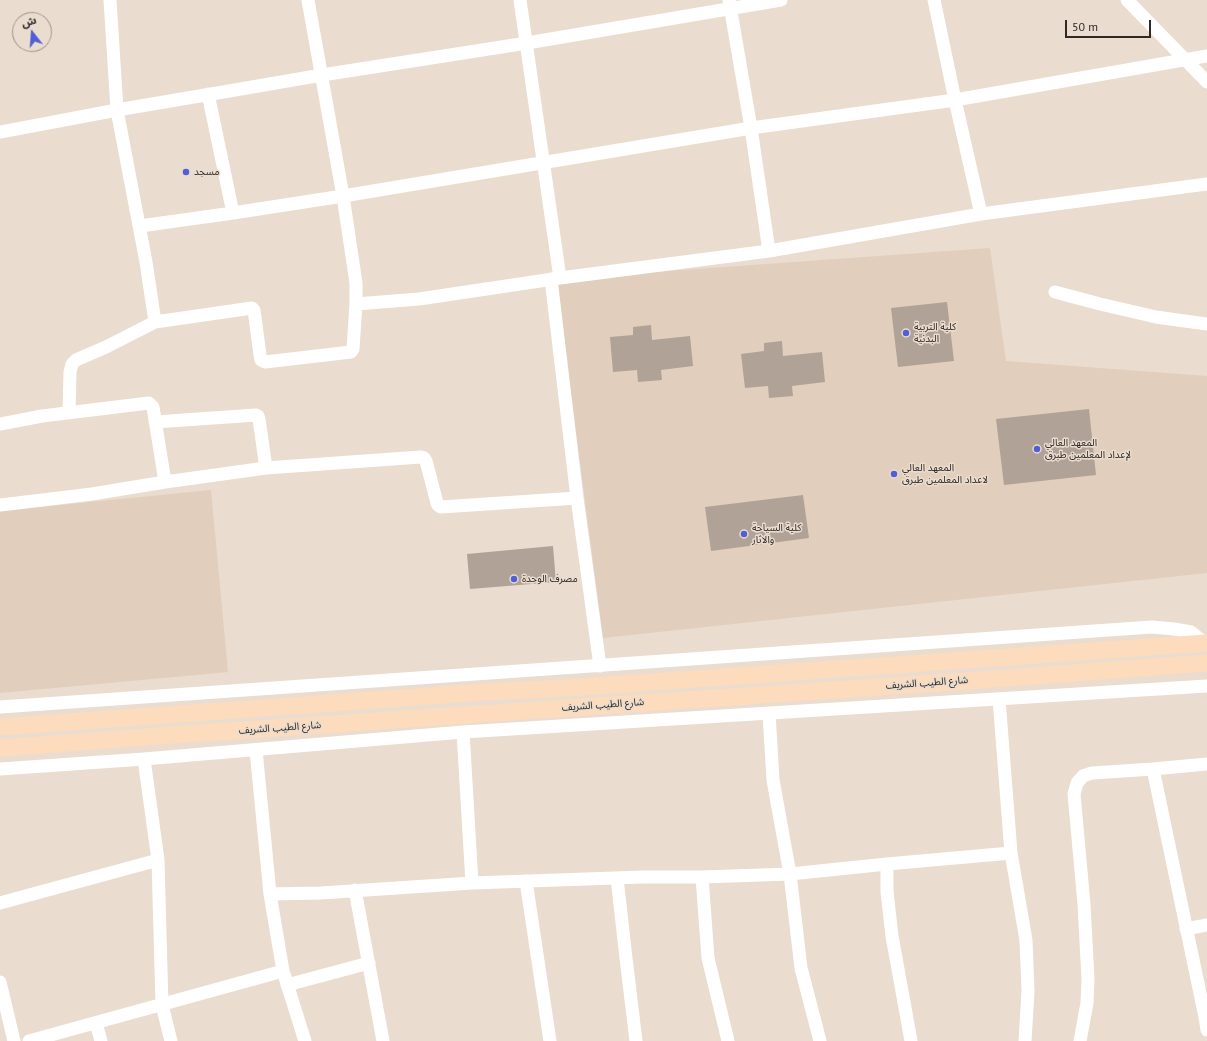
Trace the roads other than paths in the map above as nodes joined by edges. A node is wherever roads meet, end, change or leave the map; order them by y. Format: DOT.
graph roads {
  1 [pos="110,0"];
  2 [pos="308,0"];
  3 [pos="520,0"];
  4 [pos="781,0"];
  5 [pos="934,0"];
  6 [pos="1127,0"];
  7 [pos="730,4"];
  8 [pos="526,43"];
  9 [pos="1207,56"];
  10 [pos="1186,61"];
  11 [pos="322,75"];
  12 [pos="1207,82"];
  13 [pos="208,94"];
  14 [pos="955,100"];
  15 [pos="117,110"];
  16 [pos="752,128"];
  17 [pos="0,132"];
  18 [pos="543,163"];
  19 [pos="1207,184"];
  20 [pos="343,196"];
  21 [pos="233,213"];
  22 [pos="981,214"];
  23 [pos="140,226"];
  24 [pos="769,251"];
  25 [pos="556,278"];
  26 [pos="1055,292"];
  27 [pos="356,304"];
  28 [pos="155,322"];
  29 [pos="1207,324"];
  30 [pos="69,413"];
  31 [pos="155,422"];
  32 [pos="0,424"];
  33 [pos="266,468"];
  34 [pos="165,482"];
  35 [pos="577,498"];
  36 [pos="0,505"];
  37 [pos="1206,644"];
  38 [pos="1207,663"];
  39 [pos="600,666"];
  40 [pos="1207,686"];
  41 [pos="999,699"];
  42 [pos="0,707"];
  43 [pos="769,713"];
  44 [pos="0,727"];
  45 [pos="462,732"];
  46 [pos="0,748"];
  47 [pos="256,750"];
  48 [pos="144,759"];
  49 [pos="1207,764"];
  50 [pos="0,769"];
  51 [pos="1153,769"];
  52 [pos="1011,853"];
  53 [pos="158,860"];
  54 [pos="887,864"];
  55 [pos="790,874"];
  56 [pos="702,877"];
  57 [pos="617,878"];
  58 [pos="526,881"];
  59 [pos="472,883"];
  60 [pos="355,890"];
  61 [pos="270,894"];
  62 [pos="0,902"];
  63 [pos="1207,925"];
  64 [pos="1186,929"];
  65 [pos="369,963"];
  66 [pos="283,971"];
  67 [pos="0,982"];
  68 [pos="287,985"];
  69 [pos="162,1005"];
  70 [pos="1206,1017"];
  71 [pos="96,1022"];
  72 [pos="1207,1030"];
  73 [pos="14,1041"];
  74 [pos="29,1041"];
  75 [pos="101,1041"];
  76 [pos="171,1041"];
  77 [pos="305,1041"];
  78 [pos="383,1041"];
  79 [pos="550,1041"];
  80 [pos="636,1041"];
  81 [pos="728,1041"];
  82 [pos="820,1041"];
  83 [pos="911,1041"];
  84 [pos="1025,1041"];
  85 [pos="1080,1041"];
  1 -- 15 [label="street"];
  2 -- 11 [label="street"];
  3 -- 8 [label="street"];
  4 -- 7 [label="street"];
  5 -- 14 [label="street"];
  6 -- 10 [label="street"];
  7 -- 8 [label="street"];
  7 -- 16 [label="street"];
  8 -- 11 [label="street"];
  8 -- 18 [label="street"];
  9 -- 10 [label="street"];
  10 -- 12 [label="street"];
  10 -- 14 [label="street"];
  11 -- 13 [label="street"];
  11 -- 20 [label="street"];
  13 -- 15 [label="street"];
  13 -- 21 [label="street"];
  14 -- 16 [label="street"];
  14 -- 22 [label="street"];
  15 -- 17 [label="street"];
  15 -- 23 [label="street"];
  16 -- 18 [label="street"];
  16 -- 24 [label="street"];
  18 -- 20 [label="street"];
  18 -- 25 [label="street"];
  19 -- 22 [label="street"];
  20 -- 21 [label="street"];
  20 -- 27 [label="street"];
  21 -- 23 [label="street"];
  22 -- 24 [label="street"];
  23 -- 28 [label="street"];
  24 -- 25 [label="street"];
  25 -- 27 [label="street"];
  25 -- 35 [label="street"];
  26 -- 29 [label="street"];
  27 -- 28 [label="street"];
  28 -- 30 [label="street"];
  30 -- 31 [label="street"];
  30 -- 32 [label="street"];
  31 -- 33 [label="street"];
  31 -- 34 [label="street"];
  33 -- 34 [label="street"];
  33 -- 35 [label="street"];
  34 -- 36 [label="street"];
  35 -- 39 [label="street"];
  37 -- 39 [label="street"];
  37 -- 44 [label="main road, شارع الطيب الشريف"];
  38 -- 46 [label="main road, شارع الطيب الشريف"];
  39 -- 42 [label="street"];
  40 -- 41 [label="street"];
  41 -- 43 [label="street"];
  41 -- 52 [label="street"];
  43 -- 45 [label="street"];
  43 -- 55 [label="street"];
  45 -- 47 [label="street"];
  45 -- 59 [label="street"];
  47 -- 48 [label="street"];
  47 -- 61 [label="street"];
  48 -- 50 [label="street"];
  48 -- 53 [label="street"];
  49 -- 51 [label="street"];
  51 -- 64 [label="street"];
  51 -- 85 [label="street"];
  52 -- 54 [label="street"];
  52 -- 84 [label="street"];
  53 -- 62 [label="street"];
  53 -- 69 [label="street"];
  54 -- 55 [label="street"];
  54 -- 83 [label="street"];
  55 -- 56 [label="street"];
  55 -- 82 [label="street"];
  56 -- 57 [label="street"];
  56 -- 81 [label="street"];
  57 -- 58 [label="street"];
  57 -- 80 [label="street"];
  58 -- 59 [label="street"];
  58 -- 79 [label="street"];
  59 -- 60 [label="street"];
  60 -- 61 [label="street"];
  60 -- 65 [label="street"];
  61 -- 66 [label="street"];
  63 -- 64 [label="street"];
  64 -- 70 [label="street"];
  65 -- 68 [label="street"];
  65 -- 78 [label="street"];
  66 -- 68 [label="street"];
  66 -- 69 [label="street"];
  67 -- 73 [label="street"];
  68 -- 77 [label="street"];
  69 -- 71 [label="street"];
  69 -- 76 [label="street"];
  70 -- 72 [label="street"];
  71 -- 74 [label="street"];
  71 -- 75 [label="street"];
}
